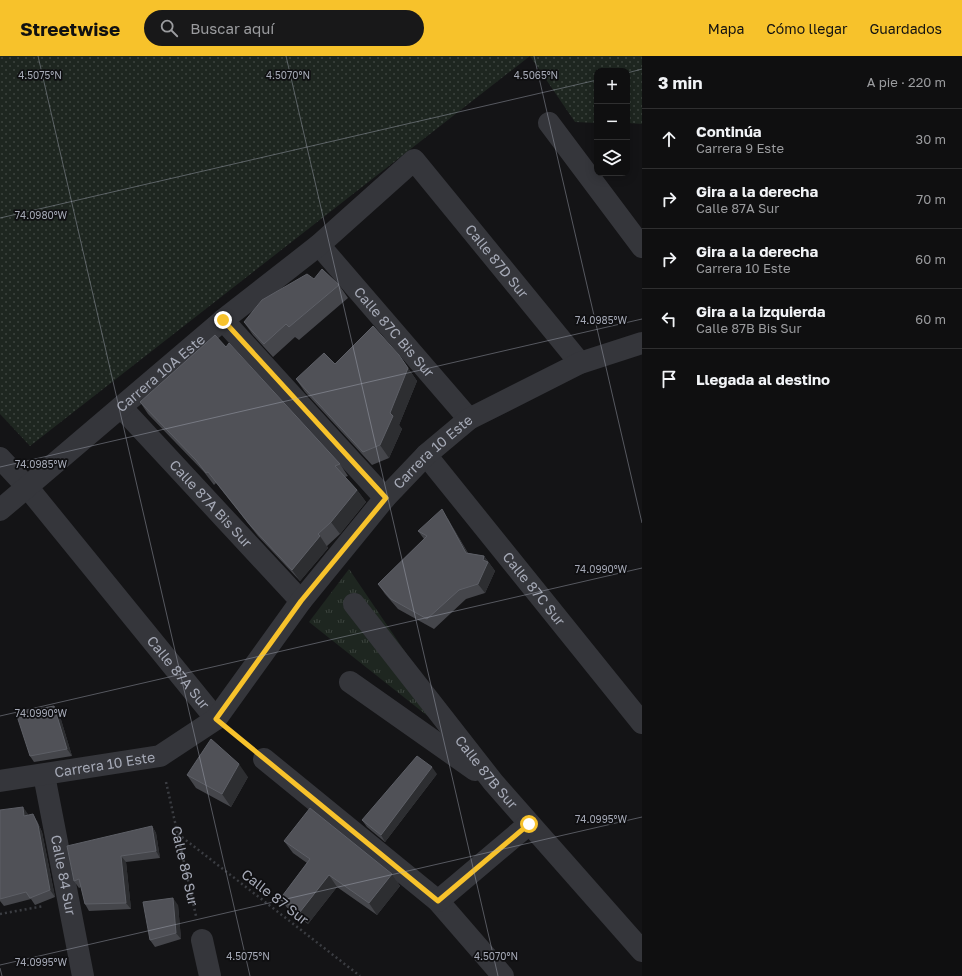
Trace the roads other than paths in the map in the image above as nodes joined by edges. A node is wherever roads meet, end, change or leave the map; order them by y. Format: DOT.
graph roads {
  1 [pos="549,123"];
  2 [pos="414,160"];
  3 [pos="319,245"];
  4 [pos="642,247"];
  5 [pos="223,320"];
  6 [pos="642,343"];
  7 [pos="580,363"];
  8 [pos="121,407"];
  9 [pos="469,419"];
  10 [pos="426,455"];
  11 [pos="0,458"];
  12 [pos="28,488"];
  13 [pos="386,498"];
  14 [pos="0,510"];
  15 [pos="301,601"];
  16 [pos="354,604"];
  17 [pos="350,682"];
  18 [pos="216,719"];
  19 [pos="642,723"];
  20 [pos="264,759"];
  21 [pos="44,775"];
  22 [pos="0,781"];
  23 [pos="493,782"];
  24 [pos="529,824"];
  25 [pos="438,901"];
  26 [pos="202,940"];
  27 [pos="642,951"];
  28 [pos="83,976"];
  29 [pos="210,976"];
  30 [pos="503,976"];
  1 -- 4 [label="street"];
  2 -- 3 [label="street, Carrera 10A Este"];
  2 -- 7 [label="street, Calle 87D Sur"];
  3 -- 5 [label="street, Carrera 10A Este"];
  3 -- 9 [label="street, Calle 87C Bis Sur"];
  5 -- 8 [label="street, Carrera 10A Este"];
  5 -- 13 [label="street"];
  6 -- 7 [label="street, Carrera 10 Este"];
  7 -- 9 [label="street, Carrera 10 Este"];
  8 -- 12 [label="street, Carrera 10A Este"];
  8 -- 15 [label="street, Calle 87A Bis Sur"];
  9 -- 10 [label="street, Carrera 10 Este"];
  10 -- 13 [label="street, Carrera 10 Este"];
  10 -- 19 [label="street, Calle 87C Sur"];
  11 -- 12 [label="street, Calle 87A Sur"];
  12 -- 14 [label="street, Carrera 10A Este"];
  12 -- 18 [label="street, Calle 87A Sur"];
  13 -- 15 [label="street, Carrera 10 Este"];
  15 -- 18 [label="street, Carrera 10 Este"];
  16 -- 23 [label="street, Calle 87B Sur"];
  17 -- 23 [label="street"];
  18 -- 21 [label="street, Carrera 10 Este"];
  20 -- 25 [label="street"];
  21 -- 22 [label="street, Carrera 10 Este"];
  21 -- 28 [label="street, Calle 84 Sur"];
  23 -- 24 [label="street, Calle 87B Sur"];
  24 -- 25 [label="street"];
  24 -- 27 [label="street, Calle 87B Sur"];
  25 -- 30 [label="street"];
  26 -- 29 [label="street"];
}
